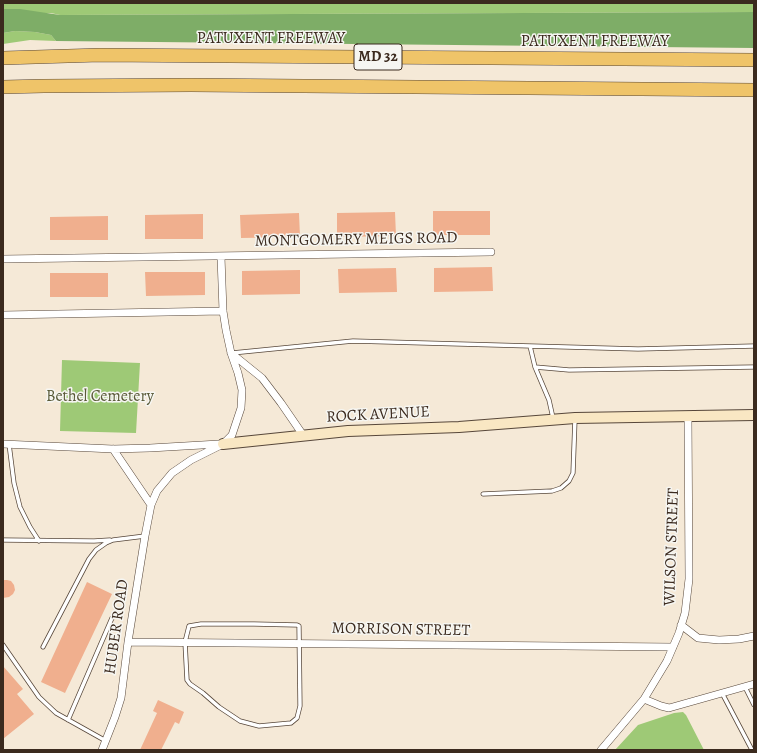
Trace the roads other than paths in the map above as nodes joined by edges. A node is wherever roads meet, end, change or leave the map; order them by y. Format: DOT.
graph roads {
  1 [pos="3,58"];
  2 [pos="754,60"];
  3 [pos="3,88"];
  4 [pos="754,90"];
  5 [pos="491,252"];
  6 [pos="221,256"];
  7 [pos="3,259"];
  8 [pos="223,311"];
  9 [pos="3,315"];
  10 [pos="530,346"];
  11 [pos="754,346"];
  12 [pos="231,353"];
  13 [pos="536,367"];
  14 [pos="754,367"];
  15 [pos="754,415"];
  16 [pos="688,416"];
  17 [pos="575,418"];
  18 [pos="553,420"];
  19 [pos="303,435"];
  20 [pos="6,444"];
  21 [pos="223,444"];
  22 [pos="113,449"];
  23 [pos="483,494"];
  24 [pos="151,505"];
  25 [pos="145,536"];
  26 [pos="3,540"];
  27 [pos="114,540"];
  28 [pos="39,541"];
  29 [pos="112,618"];
  30 [pos="681,625"];
  31 [pos="754,636"];
  32 [pos="128,642"];
  33 [pos="185,642"];
  34 [pos="300,643"];
  35 [pos="3,645"];
  36 [pos="673,646"];
  37 [pos="43,647"];
  38 [pos="754,684"];
  39 [pos="744,687"];
  40 [pos="722,693"];
  41 [pos="644,699"];
  42 [pos="754,705"];
  43 [pos="68,720"];
  44 [pos="106,740"];
  45 [pos="102,750"];
  46 [pos="602,750"];
  47 [pos="752,750"];
  1 -- 2 [label="highway, PATUXENT FREEWAY / MD 32"];
  3 -- 4 [label="highway, MD 32"];
  5 -- 6 [label="street, MONTGOMERY MEIGS ROAD"];
  6 -- 7 [label="street, MONTGOMERY MEIGS ROAD"];
  6 -- 8 [label="street"];
  8 -- 9 [label="street"];
  8 -- 12 [label="street"];
  10 -- 11 [label="lane"];
  10 -- 12 [label="lane"];
  10 -- 13 [label="lane"];
  12 -- 19 [label="street"];
  12 -- 21 [label="street"];
  13 -- 14 [label="lane"];
  13 -- 18 [label="lane"];
  15 -- 16 [label="street, ROCK AVENUE"];
  16 -- 17 [label="street, ROCK AVENUE"];
  16 -- 30 [label="street, WILSON STREET"];
  17 -- 18 [label="street, ROCK AVENUE"];
  17 -- 23 [label="lane"];
  18 -- 19 [label="street, ROCK AVENUE"];
  19 -- 21 [label="street, ROCK AVENUE"];
  20 -- 22 [label="street, ROCK AVENUE"];
  20 -- 28 [label="lane"];
  21 -- 22 [label="street, ROCK AVENUE"];
  21 -- 24 [label="street, HUBER ROAD"];
  22 -- 24 [label="street"];
  24 -- 25 [label="street, HUBER ROAD"];
  25 -- 27 [label="lane"];
  25 -- 32 [label="street, HUBER ROAD"];
  26 -- 28 [label="lane"];
  27 -- 28 [label="lane"];
  27 -- 37 [label="lane"];
  29 -- 43 [label="lane"];
  30 -- 31 [label="street"];
  30 -- 36 [label="street, WILSON STREET"];
  32 -- 33 [label="street, MORRISON STREET"];
  32 -- 44 [label="street, HUBER ROAD"];
  33 -- 34 [label="street, MORRISON STREET"];
  33 -- 34 [label="lane"];
  33 -- 34 [label="lane"];
  34 -- 36 [label="street, MORRISON STREET"];
  35 -- 43 [label="lane"];
  36 -- 41 [label="street, WILSON STREET"];
  38 -- 39 [label="street"];
  39 -- 40 [label="street"];
  39 -- 42 [label="lane"];
  40 -- 41 [label="street"];
  40 -- 47 [label="lane"];
  41 -- 46 [label="street, WILSON STREET"];
  43 -- 44 [label="lane"];
  44 -- 45 [label="street, HUBER ROAD"];
}
